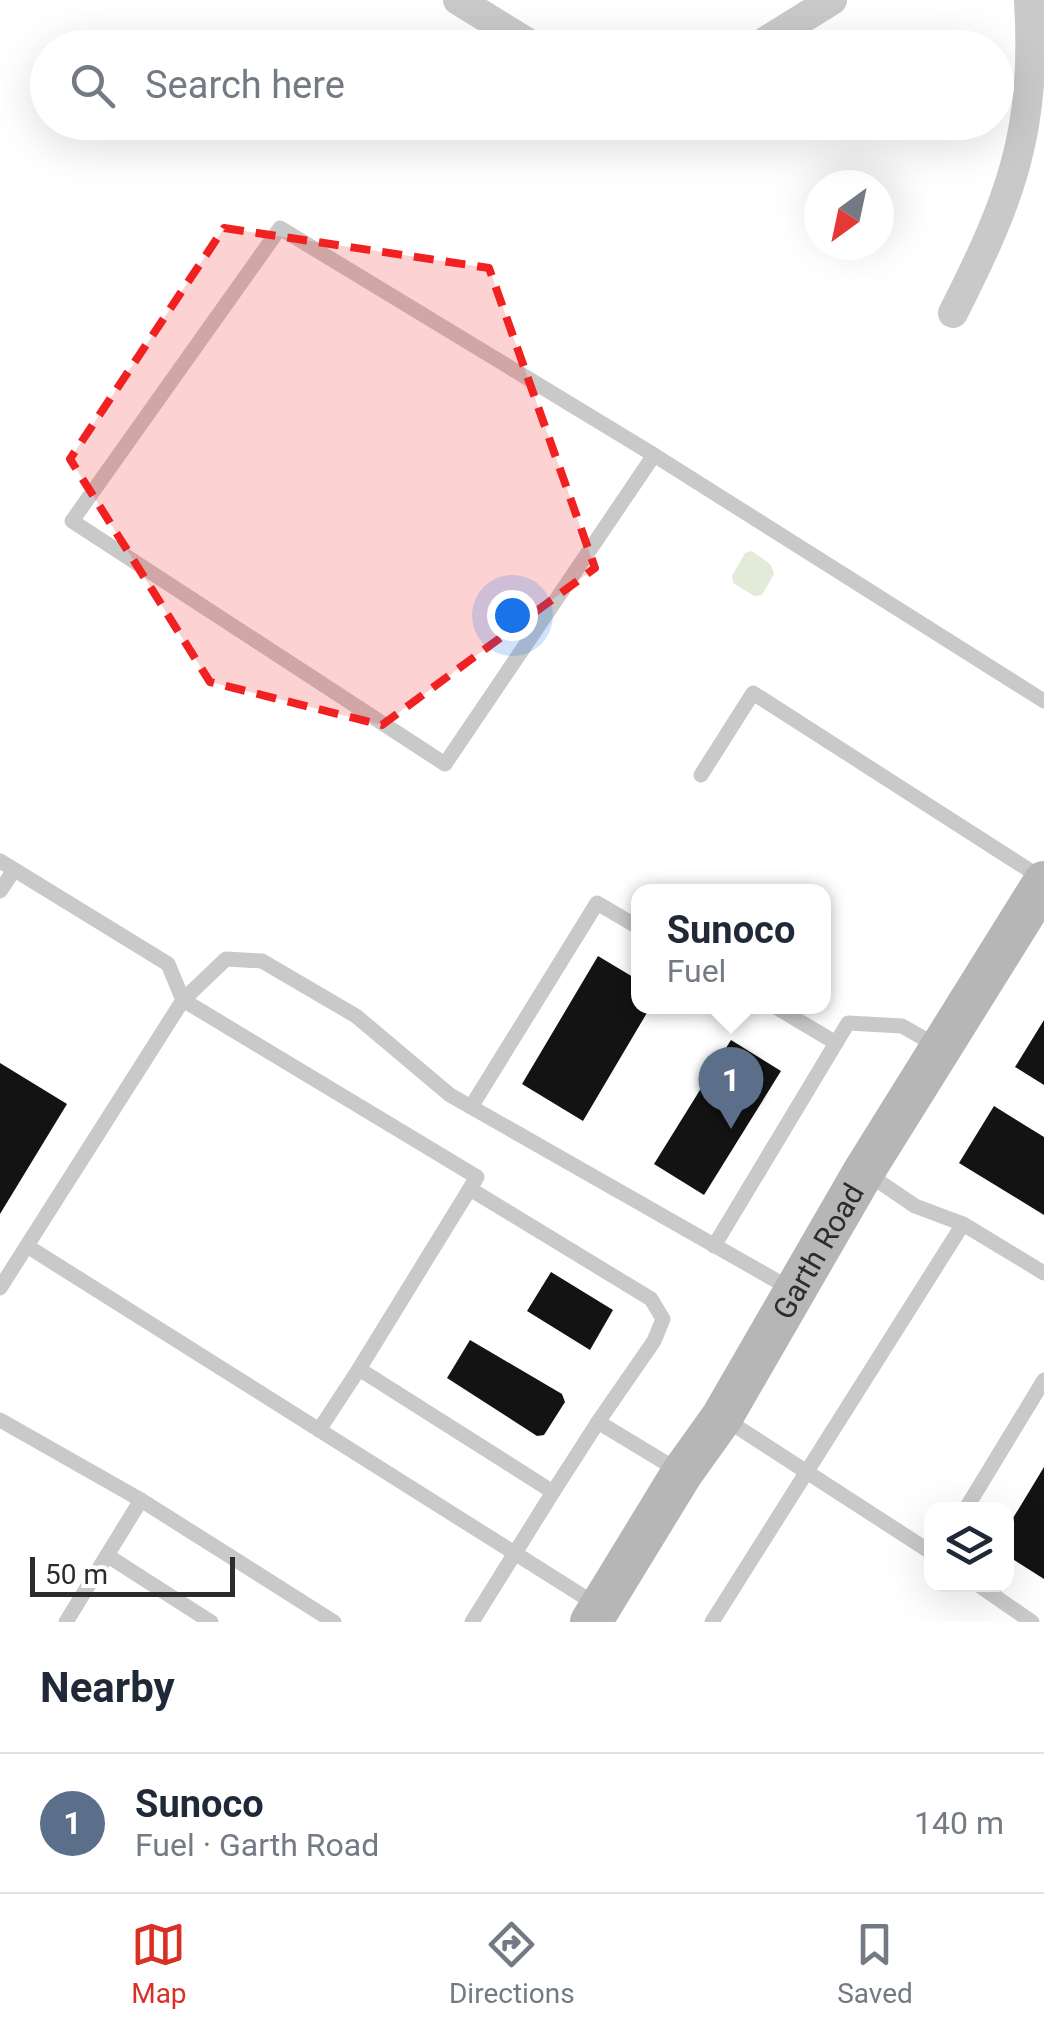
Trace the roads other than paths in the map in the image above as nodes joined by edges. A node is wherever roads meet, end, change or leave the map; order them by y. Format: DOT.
graph roads {
  1 [pos="458,0"];
  2 [pos="832,0"];
  3 [pos="1029,0"];
  4 [pos="507,30"];
  5 [pos="783,30"];
  6 [pos="953,313"];
  7 [pos="654,455"];
  8 [pos="1044,701"];
  9 [pos="701,775"];
  10 [pos="7,866"];
  11 [pos="1044,881"];
  12 [pos="0,890"];
  13 [pos="631,923"];
  14 [pos="183,1000"];
  15 [pos="787,1014"];
  16 [pos="836,1043"];
  17 [pos="941,1048"];
  18 [pos="471,1107"];
  19 [pos="864,1172"];
  20 [pos="470,1189"];
  21 [pos="963,1224"];
  22 [pos="27,1246"];
  23 [pos="714,1246"];
  24 [pos="1044,1273"];
  25 [pos="0,1288"];
  26 [pos="795,1291"];
  27 [pos="360,1369"];
  28 [pos="1044,1380"];
  29 [pos="722,1417"];
  30 [pos="0,1420"];
  31 [pos="598,1422"];
  32 [pos="318,1430"];
  33 [pos="807,1472"];
  34 [pos="682,1474"];
  35 [pos="553,1492"];
  36 [pos="142,1500"];
  37 [pos="970,1502"];
  38 [pos="924,1548"];
  39 [pos="514,1554"];
  40 [pos="108,1556"];
  41 [pos="989,1592"];
  42 [pos="596,1615"];
  43 [pos="323,1619"];
  44 [pos="66,1622"];
  45 [pos="211,1622"];
  46 [pos="472,1622"];
  47 [pos="712,1622"];
  48 [pos="1032,1622"];
  1 -- 4 [label="street"];
  2 -- 5 [label="street"];
  3 -- 6 [label="street"];
  7 -- 7 [label="lane"];
  7 -- 8 [label="lane"];
  9 -- 11 [label="lane"];
  10 -- 12 [label="lane"];
  10 -- 14 [label="lane"];
  11 -- 17 [label="main road, Garth Road"];
  13 -- 18 [label="lane"];
  14 -- 18 [label="lane"];
  14 -- 20 [label="lane"];
  14 -- 22 [label="lane"];
  15 -- 16 [label="lane"];
  16 -- 17 [label="lane"];
  16 -- 23 [label="lane"];
  17 -- 19 [label="main road, Garth Road"];
  18 -- 23 [label="lane"];
  19 -- 21 [label="lane"];
  19 -- 26 [label="main road, Garth Road"];
  20 -- 27 [label="lane"];
  20 -- 31 [label="lane"];
  21 -- 24 [label="lane"];
  21 -- 33 [label="lane"];
  22 -- 25 [label="lane"];
  22 -- 32 [label="lane"];
  23 -- 26 [label="lane"];
  26 -- 29 [label="main road, Garth Road"];
  27 -- 32 [label="lane"];
  27 -- 35 [label="lane"];
  28 -- 37 [label="lane"];
  29 -- 33 [label="lane"];
  29 -- 34 [label="main road, Garth Road"];
  30 -- 36 [label="lane"];
  31 -- 34 [label="lane"];
  31 -- 35 [label="lane"];
  32 -- 39 [label="lane"];
  33 -- 38 [label="lane"];
  33 -- 47 [label="lane"];
  34 -- 42 [label="main road, Garth Road"];
  35 -- 39 [label="lane"];
  36 -- 40 [label="lane"];
  36 -- 43 [label="lane"];
  39 -- 42 [label="lane"];
  39 -- 46 [label="lane"];
  40 -- 44 [label="lane"];
  40 -- 45 [label="lane"];
  41 -- 48 [label="lane"];
}
